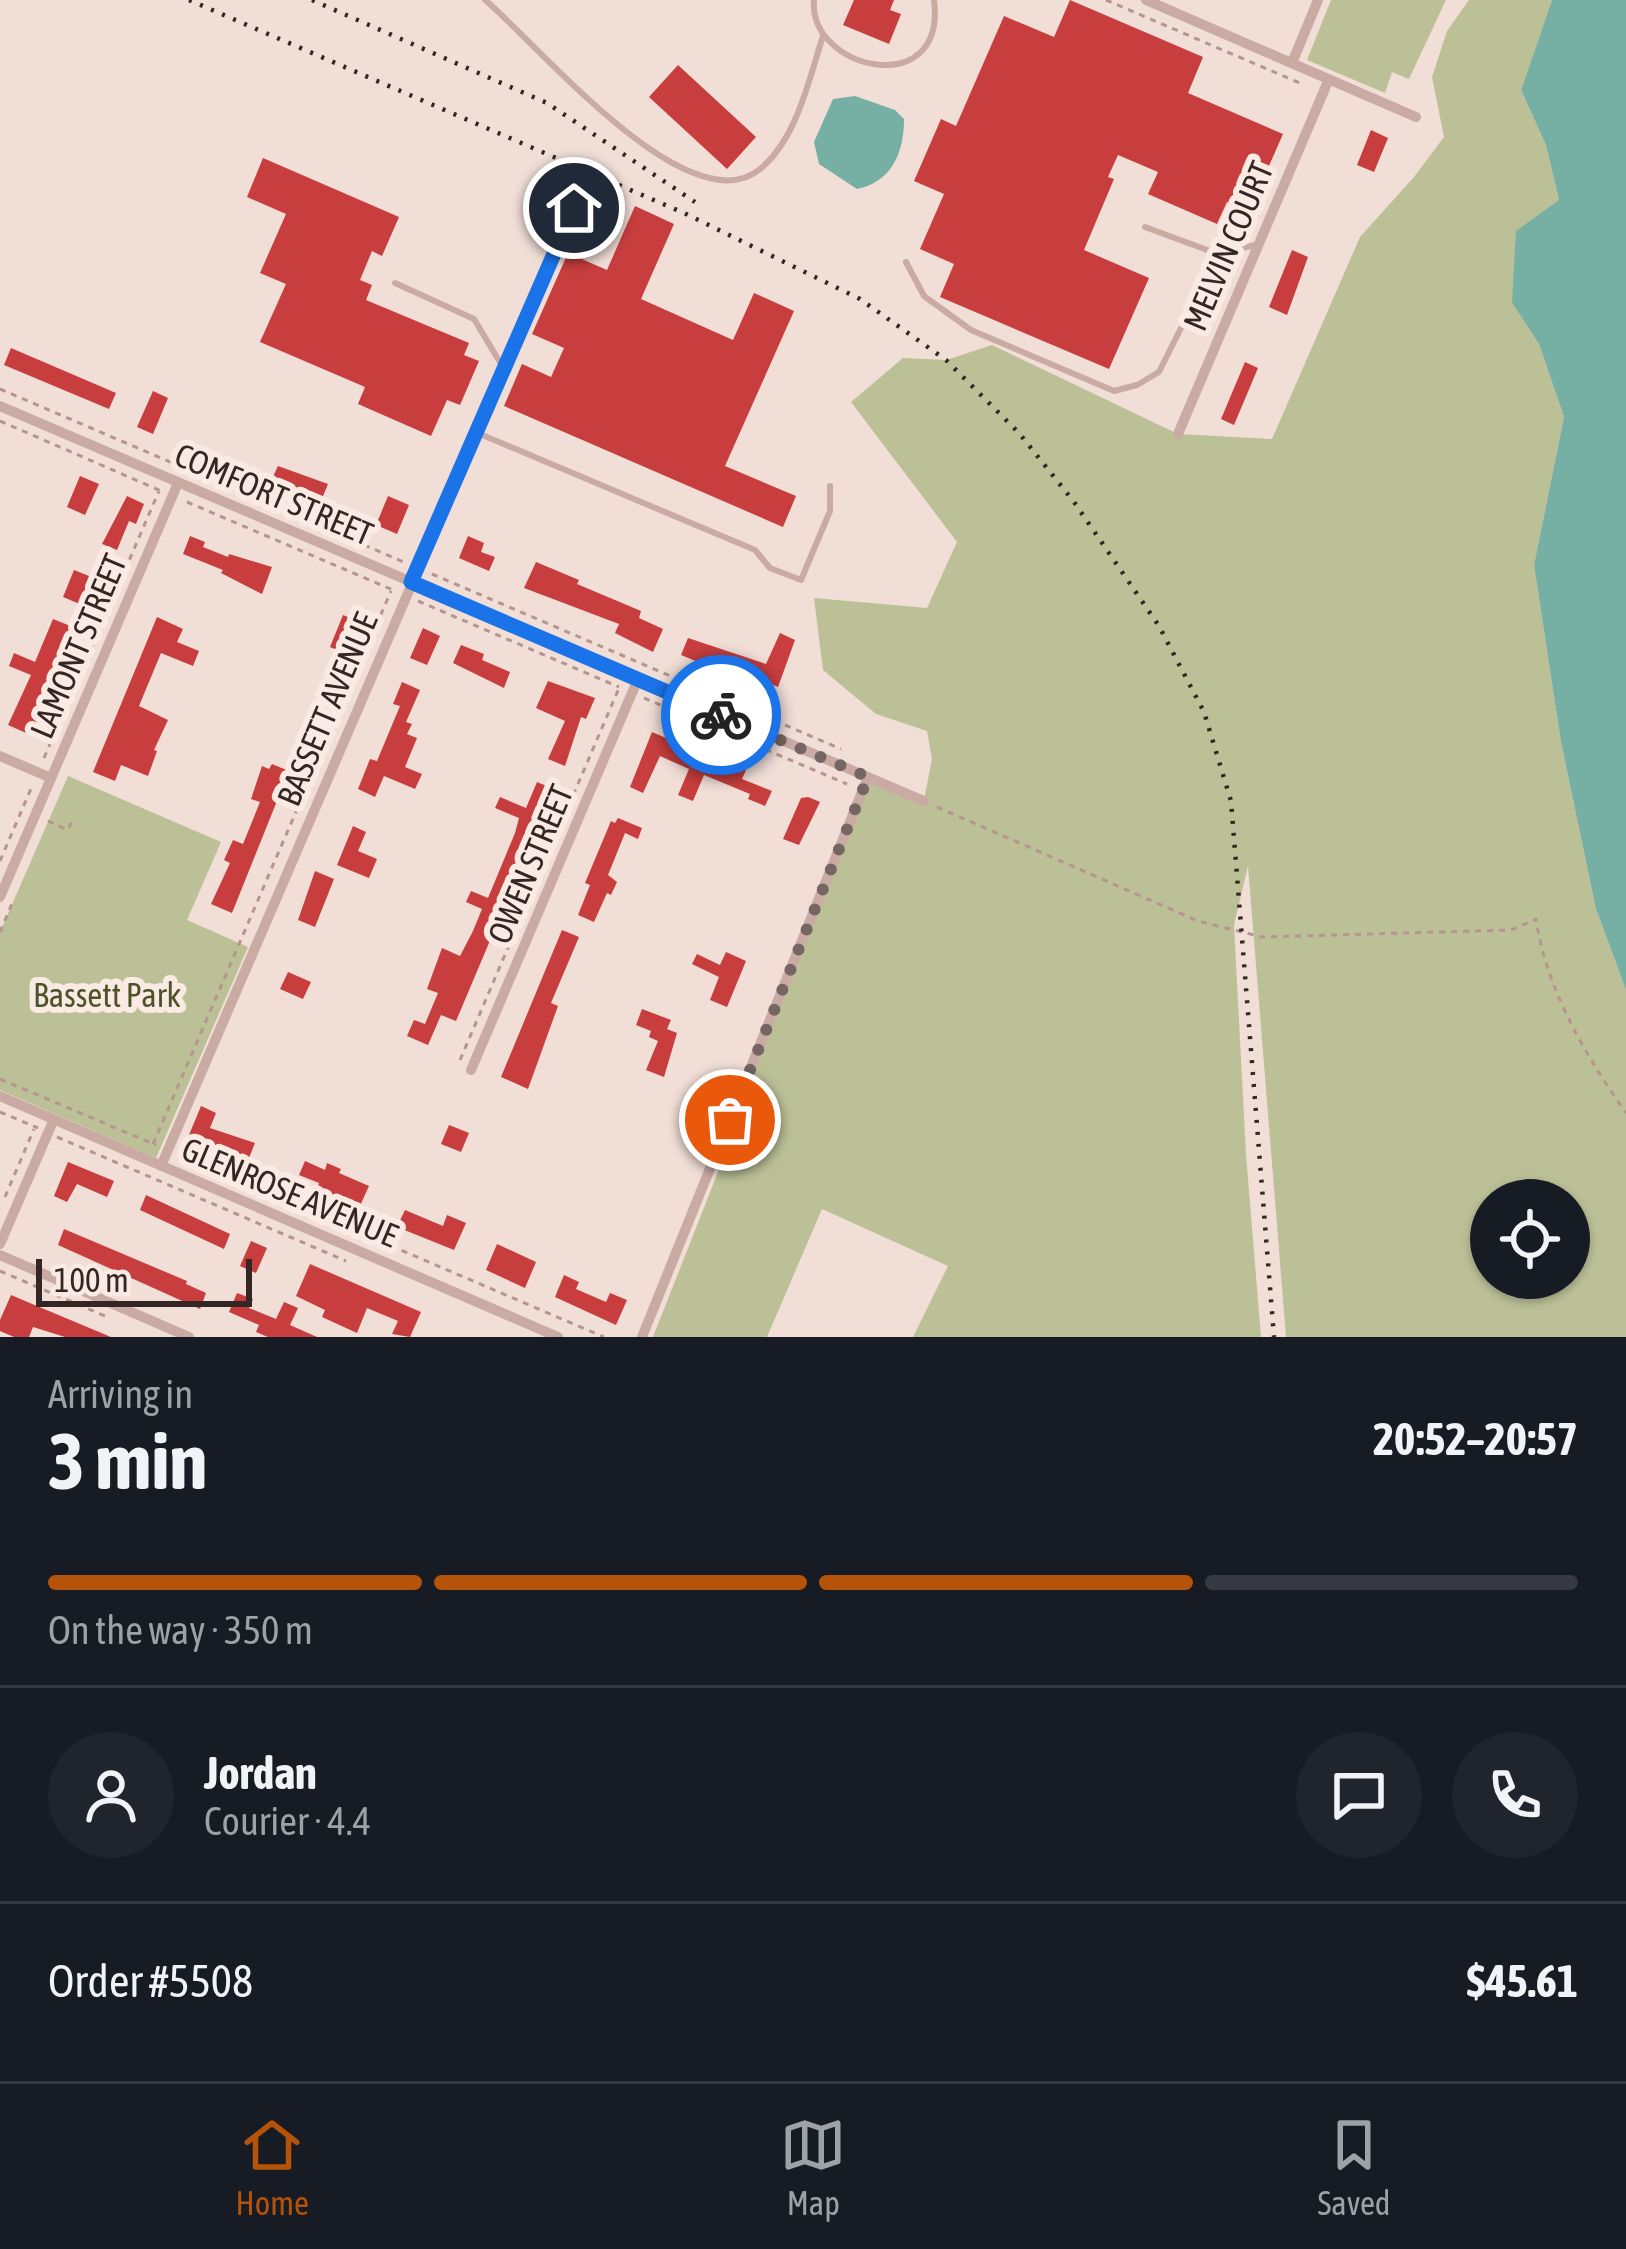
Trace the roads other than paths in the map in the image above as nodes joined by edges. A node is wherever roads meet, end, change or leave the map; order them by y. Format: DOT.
graph roads {
  1 [pos="485,0"];
  2 [pos="814,0"];
  3 [pos="934,0"];
  4 [pos="1146,0"];
  5 [pos="1318,0"];
  6 [pos="823,36"];
  7 [pos="1292,63"];
  8 [pos="1329,80"];
  9 [pos="1416,117"];
  10 [pos="574,208"];
  11 [pos="1145,227"];
  12 [pos="1259,244"];
  13 [pos="1218,254"];
  14 [pos="906,262"];
  15 [pos="395,284"];
  16 [pos="504,369"];
  17 [pos="0,406"];
  18 [pos="476,433"];
  19 [pos="1178,434"];
  20 [pos="830,486"];
  21 [pos="175,489"];
  22 [pos="411,582"];
  23 [pos="638,679"];
  24 [pos="0,756"];
  25 [pos="868,777"];
  26 [pos="51,778"];
  27 [pos="924,801"];
  28 [pos="0,897"];
  29 [pos="471,1070"];
  30 [pos="0,1096"];
  31 [pos="54,1119"];
  32 [pos="161,1166"];
  33 [pos="0,1244"];
  34 [pos="0,1256"];
  35 [pos="189,1337"];
  36 [pos="558,1337"];
  37 [pos="642,1337"];
  1 -- 6 [label="lane"];
  2 -- 6 [label="lane"];
  3 -- 6 [label="lane"];
  4 -- 7 [label="street"];
  5 -- 7 [label="street"];
  7 -- 8 [label="street"];
  8 -- 9 [label="street"];
  8 -- 12 [label="street, MELVIN COURT"];
  10 -- 16 [label="street, BASSETT AVENUE"];
  11 -- 13 [label="lane"];
  12 -- 13 [label="lane"];
  12 -- 19 [label="street, MELVIN COURT"];
  13 -- 14 [label="lane"];
  15 -- 16 [label="lane"];
  16 -- 18 [label="street, BASSETT AVENUE"];
  17 -- 21 [label="street, COMFORT STREET"];
  18 -- 20 [label="lane"];
  18 -- 22 [label="street, BASSETT AVENUE"];
  21 -- 22 [label="street, COMFORT STREET"];
  21 -- 26 [label="street, LAMONT STREET"];
  22 -- 23 [label="street, COMFORT STREET"];
  22 -- 32 [label="street, BASSETT AVENUE"];
  23 -- 25 [label="street, COMFORT STREET"];
  23 -- 29 [label="street, OWEN STREET"];
  24 -- 26 [label="street"];
  25 -- 27 [label="street, COMFORT STREET"];
  25 -- 37 [label="street"];
  26 -- 28 [label="street, LAMONT STREET"];
  30 -- 31 [label="street, GLENROSE AVENUE"];
  31 -- 32 [label="street, GLENROSE AVENUE"];
  31 -- 33 [label="street"];
  32 -- 36 [label="street, GLENROSE AVENUE"];
  34 -- 35 [label="street"];
}
